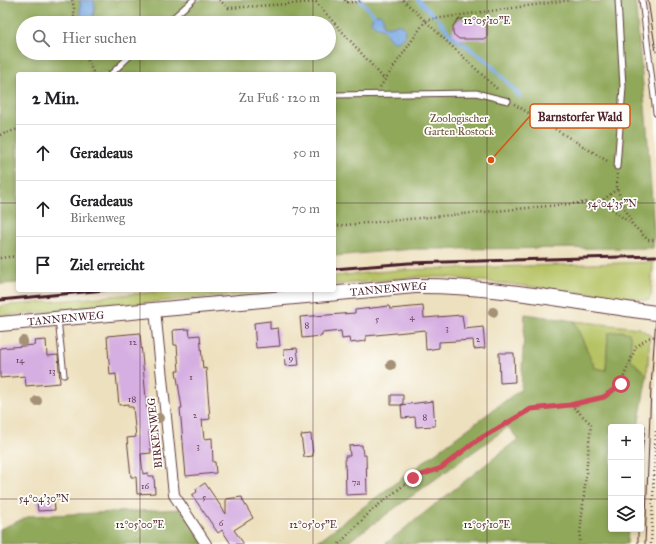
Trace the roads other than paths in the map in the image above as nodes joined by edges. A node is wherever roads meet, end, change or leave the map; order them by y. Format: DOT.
graph roads {
  1 [pos="193,0"];
  2 [pos="618,0"];
  3 [pos="642,0"];
  4 [pos="175,16"];
  5 [pos="126,60"];
  6 [pos="113,72"];
  7 [pos="336,95"];
  8 [pos="508,101"];
  9 [pos="656,113"];
  10 [pos="618,167"];
  11 [pos="155,310"];
  12 [pos="656,313"];
  13 [pos="58,318"];
  14 [pos="0,324"];
  15 [pos="64,375"];
  16 [pos="206,544"];
  1 -- 4 [label="lane"];
  2 -- 10 [label="lane"];
  3 -- 9 [label="lane"];
  5 -- 6 [label="lane"];
  7 -- 8 [label="lane"];
  11 -- 12 [label="street, TANNENWEG"];
  11 -- 13 [label="street, TANNENWEG"];
  11 -- 16 [label="street, BIRKENWEG"];
  13 -- 14 [label="street, TANNENWEG"];
  13 -- 15 [label="lane"];
}
